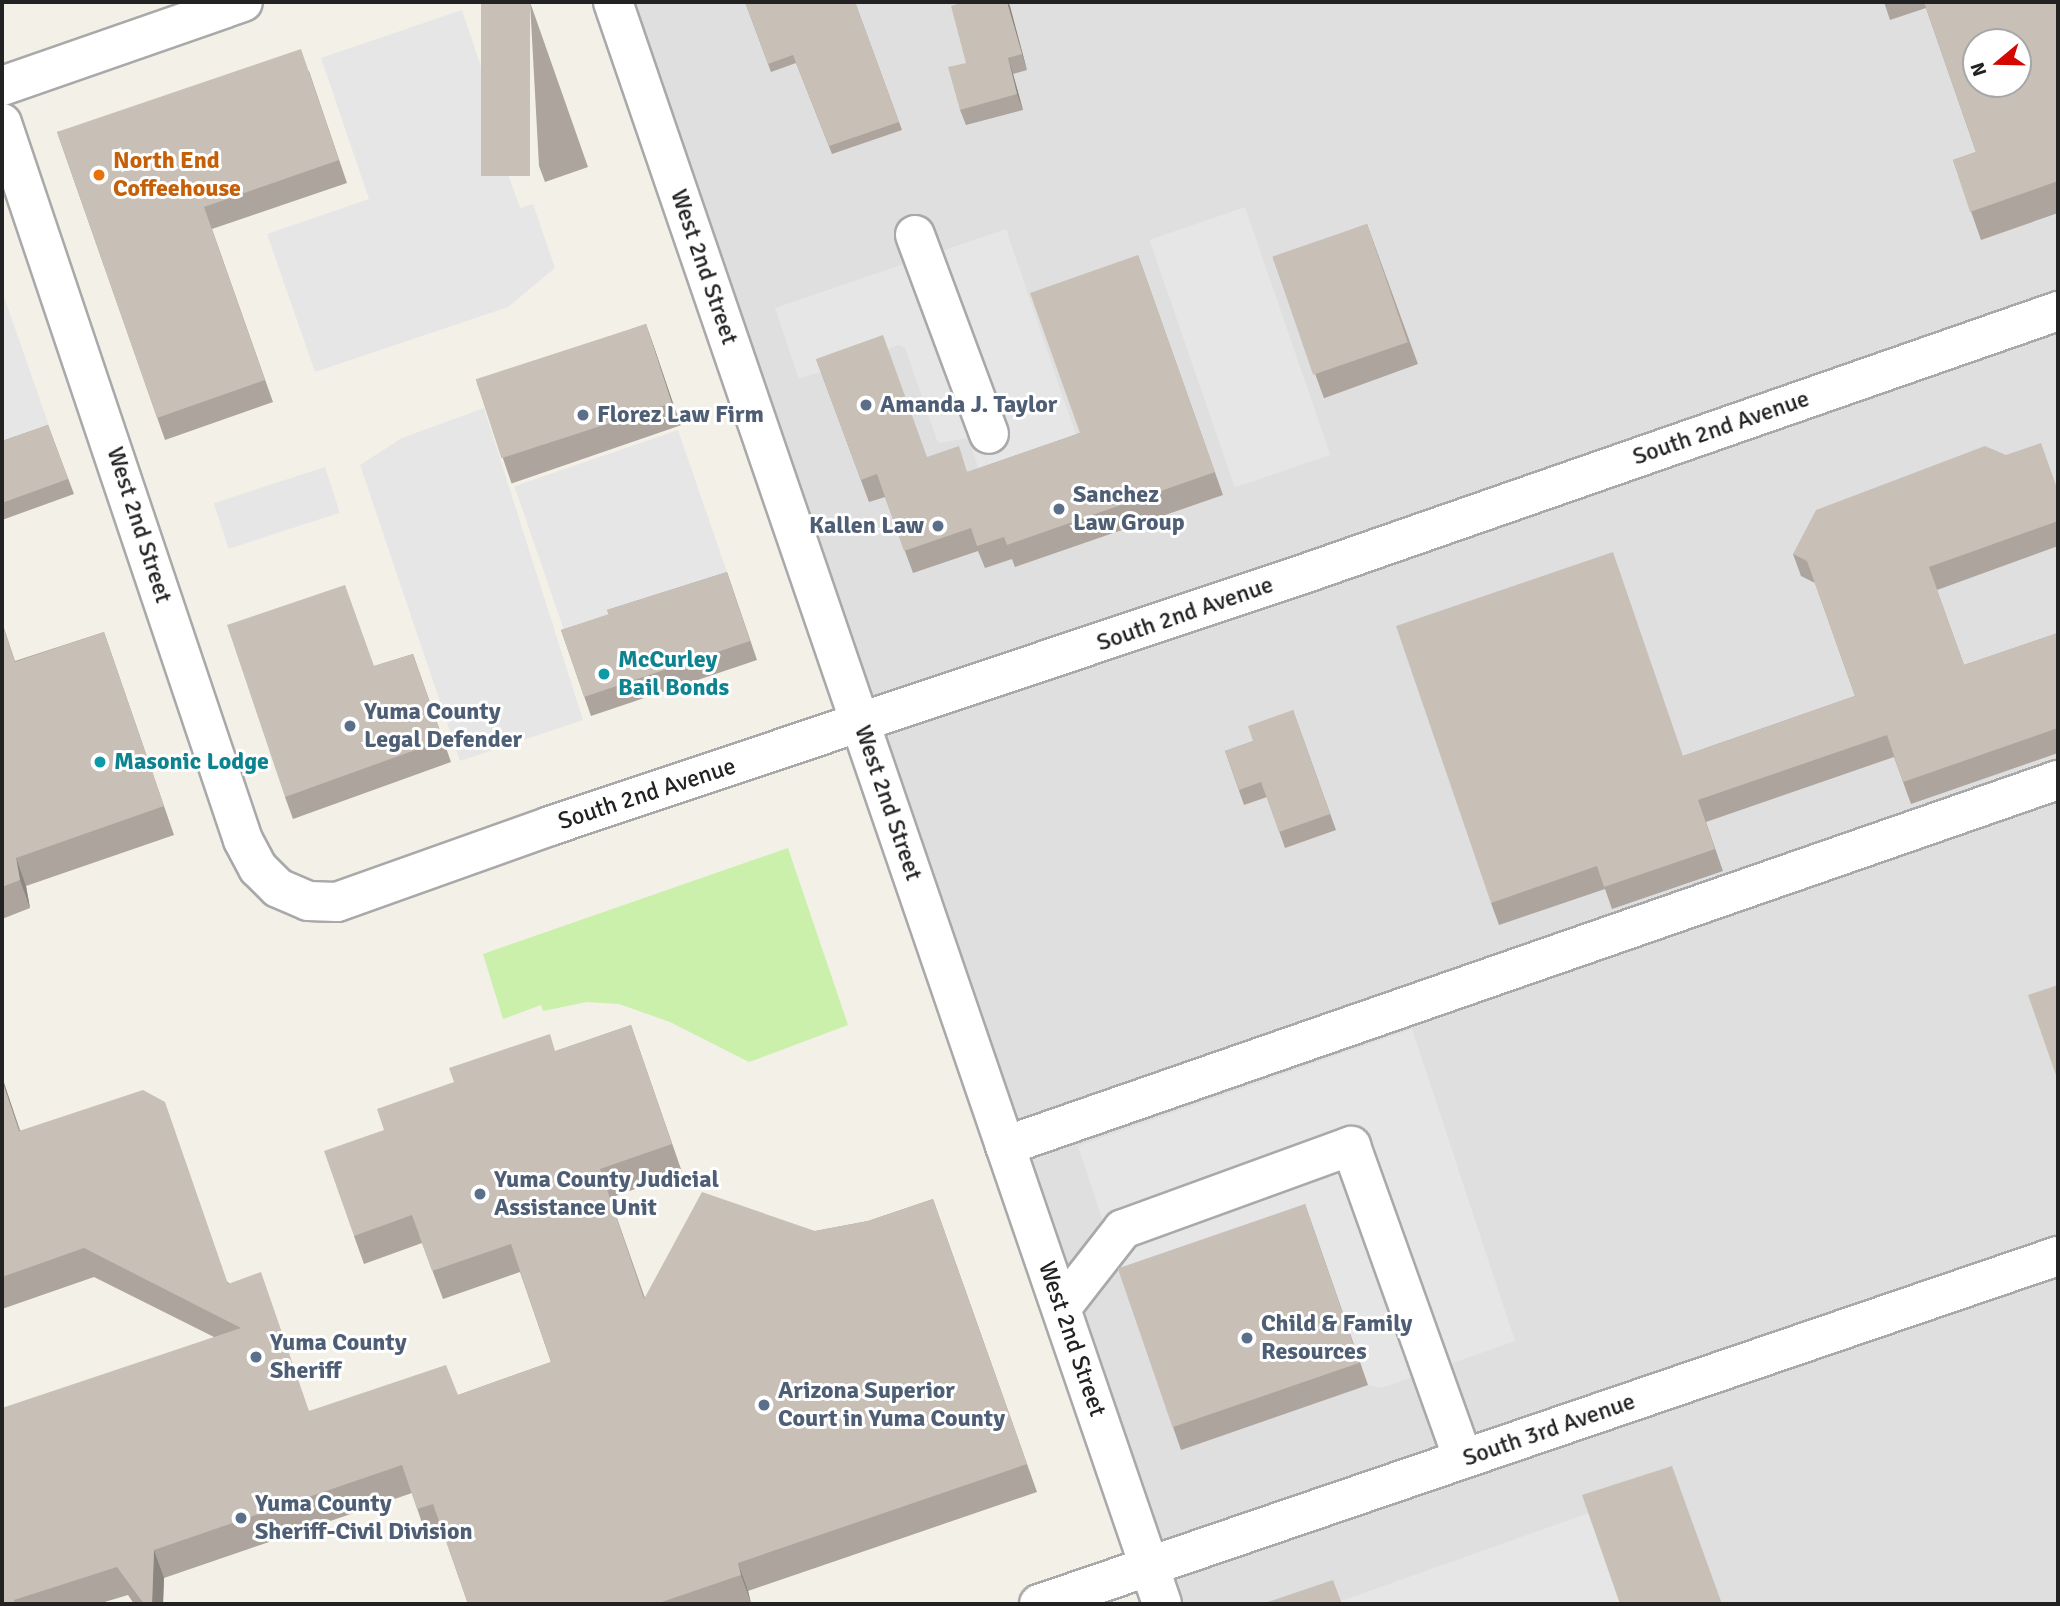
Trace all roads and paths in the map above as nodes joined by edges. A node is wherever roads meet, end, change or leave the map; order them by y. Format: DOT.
graph roads {
  1 [pos="243,2"];
  2 [pos="613,2"];
  3 [pos="2,86"];
  4 [pos="2,123"];
  5 [pos="915,235"];
  6 [pos="2058,311"];
  7 [pos="989,434"];
  8 [pos="860,723"];
  9 [pos="2058,780"];
  10 [pos="308,901"];
  11 [pos="1005,1146"];
  12 [pos="2058,1256"];
  13 [pos="1062,1307"];
  14 [pos="1463,1459"];
  15 [pos="1149,1566"];
  16 [pos="1039,1604"];
  17 [pos="1162,1604"];
  1 -- 3 [label="street"];
  2 -- 8 [label="street, West 2nd Street"];
  4 -- 10 [label="street, West 2nd Street"];
  5 -- 7 [label="street"];
  6 -- 8 [label="street, South 2nd Avenue"];
  8 -- 10 [label="street, South 2nd Avenue"];
  8 -- 11 [label="street, West 2nd Street"];
  9 -- 11 [label="street"];
  11 -- 13 [label="street, West 2nd Street"];
  12 -- 14 [label="street, South 3rd Avenue"];
  13 -- 14 [label="street"];
  13 -- 15 [label="street, West 2nd Street"];
  14 -- 15 [label="street, South 3rd Avenue"];
  15 -- 16 [label="street, South 3rd Avenue"];
  15 -- 17 [label="street, West 2nd Street"];
}
